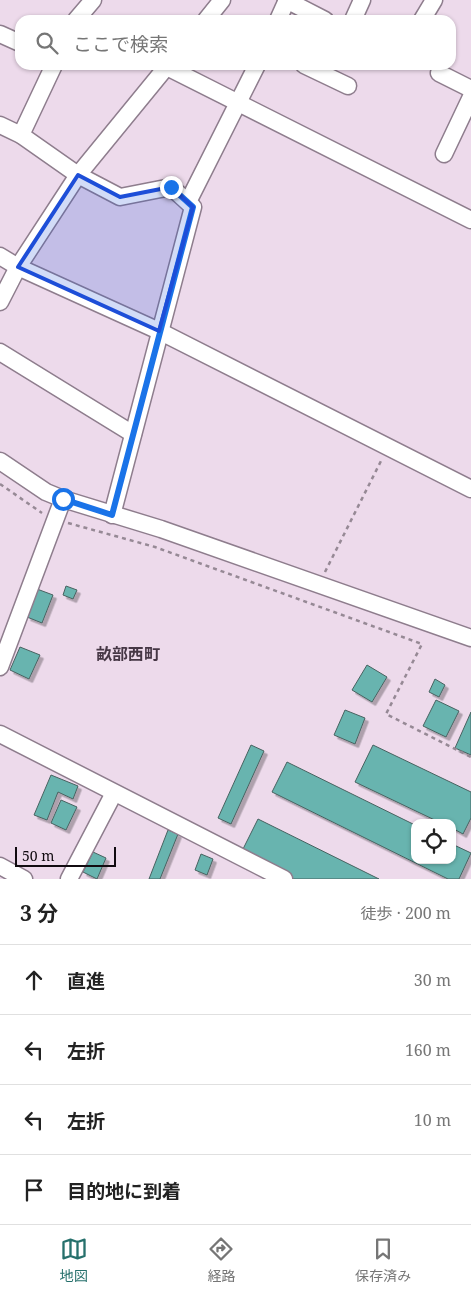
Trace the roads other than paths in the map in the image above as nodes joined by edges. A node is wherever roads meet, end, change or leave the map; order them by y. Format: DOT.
graph roads {
  1 [pos="92,0"];
  2 [pos="222,0"];
  3 [pos="287,0"];
  4 [pos="362,0"];
  5 [pos="434,0"];
  6 [pos="80,15"];
  7 [pos="210,15"];
  8 [pos="280,15"];
  9 [pos="313,15"];
  10 [pos="355,15"];
  11 [pos="425,15"];
  12 [pos="0,34"];
  13 [pos="15,41"];
  14 [pos="52,70"];
  15 [pos="163,70"];
  16 [pos="174,70"];
  17 [pos="255,70"];
  18 [pos="314,70"];
  19 [pos="439,73"];
  20 [pos="348,86"];
  21 [pos="471,97"];
  22 [pos="239,103"];
  23 [pos="0,125"];
  24 [pos="21,135"];
  25 [pos="444,154"];
  26 [pos="78,175"];
  27 [pos="188,202"];
  28 [pos="471,220"];
  29 [pos="0,256"];
  30 [pos="18,267"];
  31 [pos="0,302"];
  32 [pos="159,331"];
  33 [pos="0,352"];
  34 [pos="133,434"];
  35 [pos="0,461"];
  36 [pos="471,489"];
  37 [pos="63,499"];
  38 [pos="112,515"];
  39 [pos="471,638"];
  40 [pos="0,667"];
  41 [pos="0,734"];
  42 [pos="114,793"];
  43 [pos="0,866"];
  44 [pos="24,879"];
  45 [pos="69,879"];
  46 [pos="284,879"];
  1 -- 6 [label="street"];
  2 -- 7 [label="street"];
  3 -- 8 [label="street"];
  3 -- 9 [label="street"];
  4 -- 10 [label="street"];
  5 -- 11 [label="street"];
  12 -- 13 [label="street"];
  14 -- 24 [label="street"];
  15 -- 26 [label="street"];
  16 -- 22 [label="street"];
  17 -- 22 [label="street"];
  18 -- 20 [label="street"];
  19 -- 21 [label="street"];
  21 -- 25 [label="street"];
  22 -- 27 [label="street"];
  22 -- 28 [label="street"];
  23 -- 24 [label="street"];
  24 -- 26 [label="street"];
  26 -- 27 [label="street"];
  26 -- 30 [label="street"];
  27 -- 32 [label="street"];
  29 -- 30 [label="street"];
  30 -- 31 [label="street"];
  30 -- 32 [label="street"];
  32 -- 34 [label="street"];
  32 -- 36 [label="street"];
  33 -- 34 [label="street"];
  34 -- 38 [label="street"];
  35 -- 37 [label="street"];
  37 -- 38 [label="street"];
  37 -- 40 [label="street"];
  38 -- 39 [label="street"];
  41 -- 42 [label="street"];
  42 -- 45 [label="street"];
  42 -- 46 [label="street"];
  43 -- 44 [label="street"];
}
